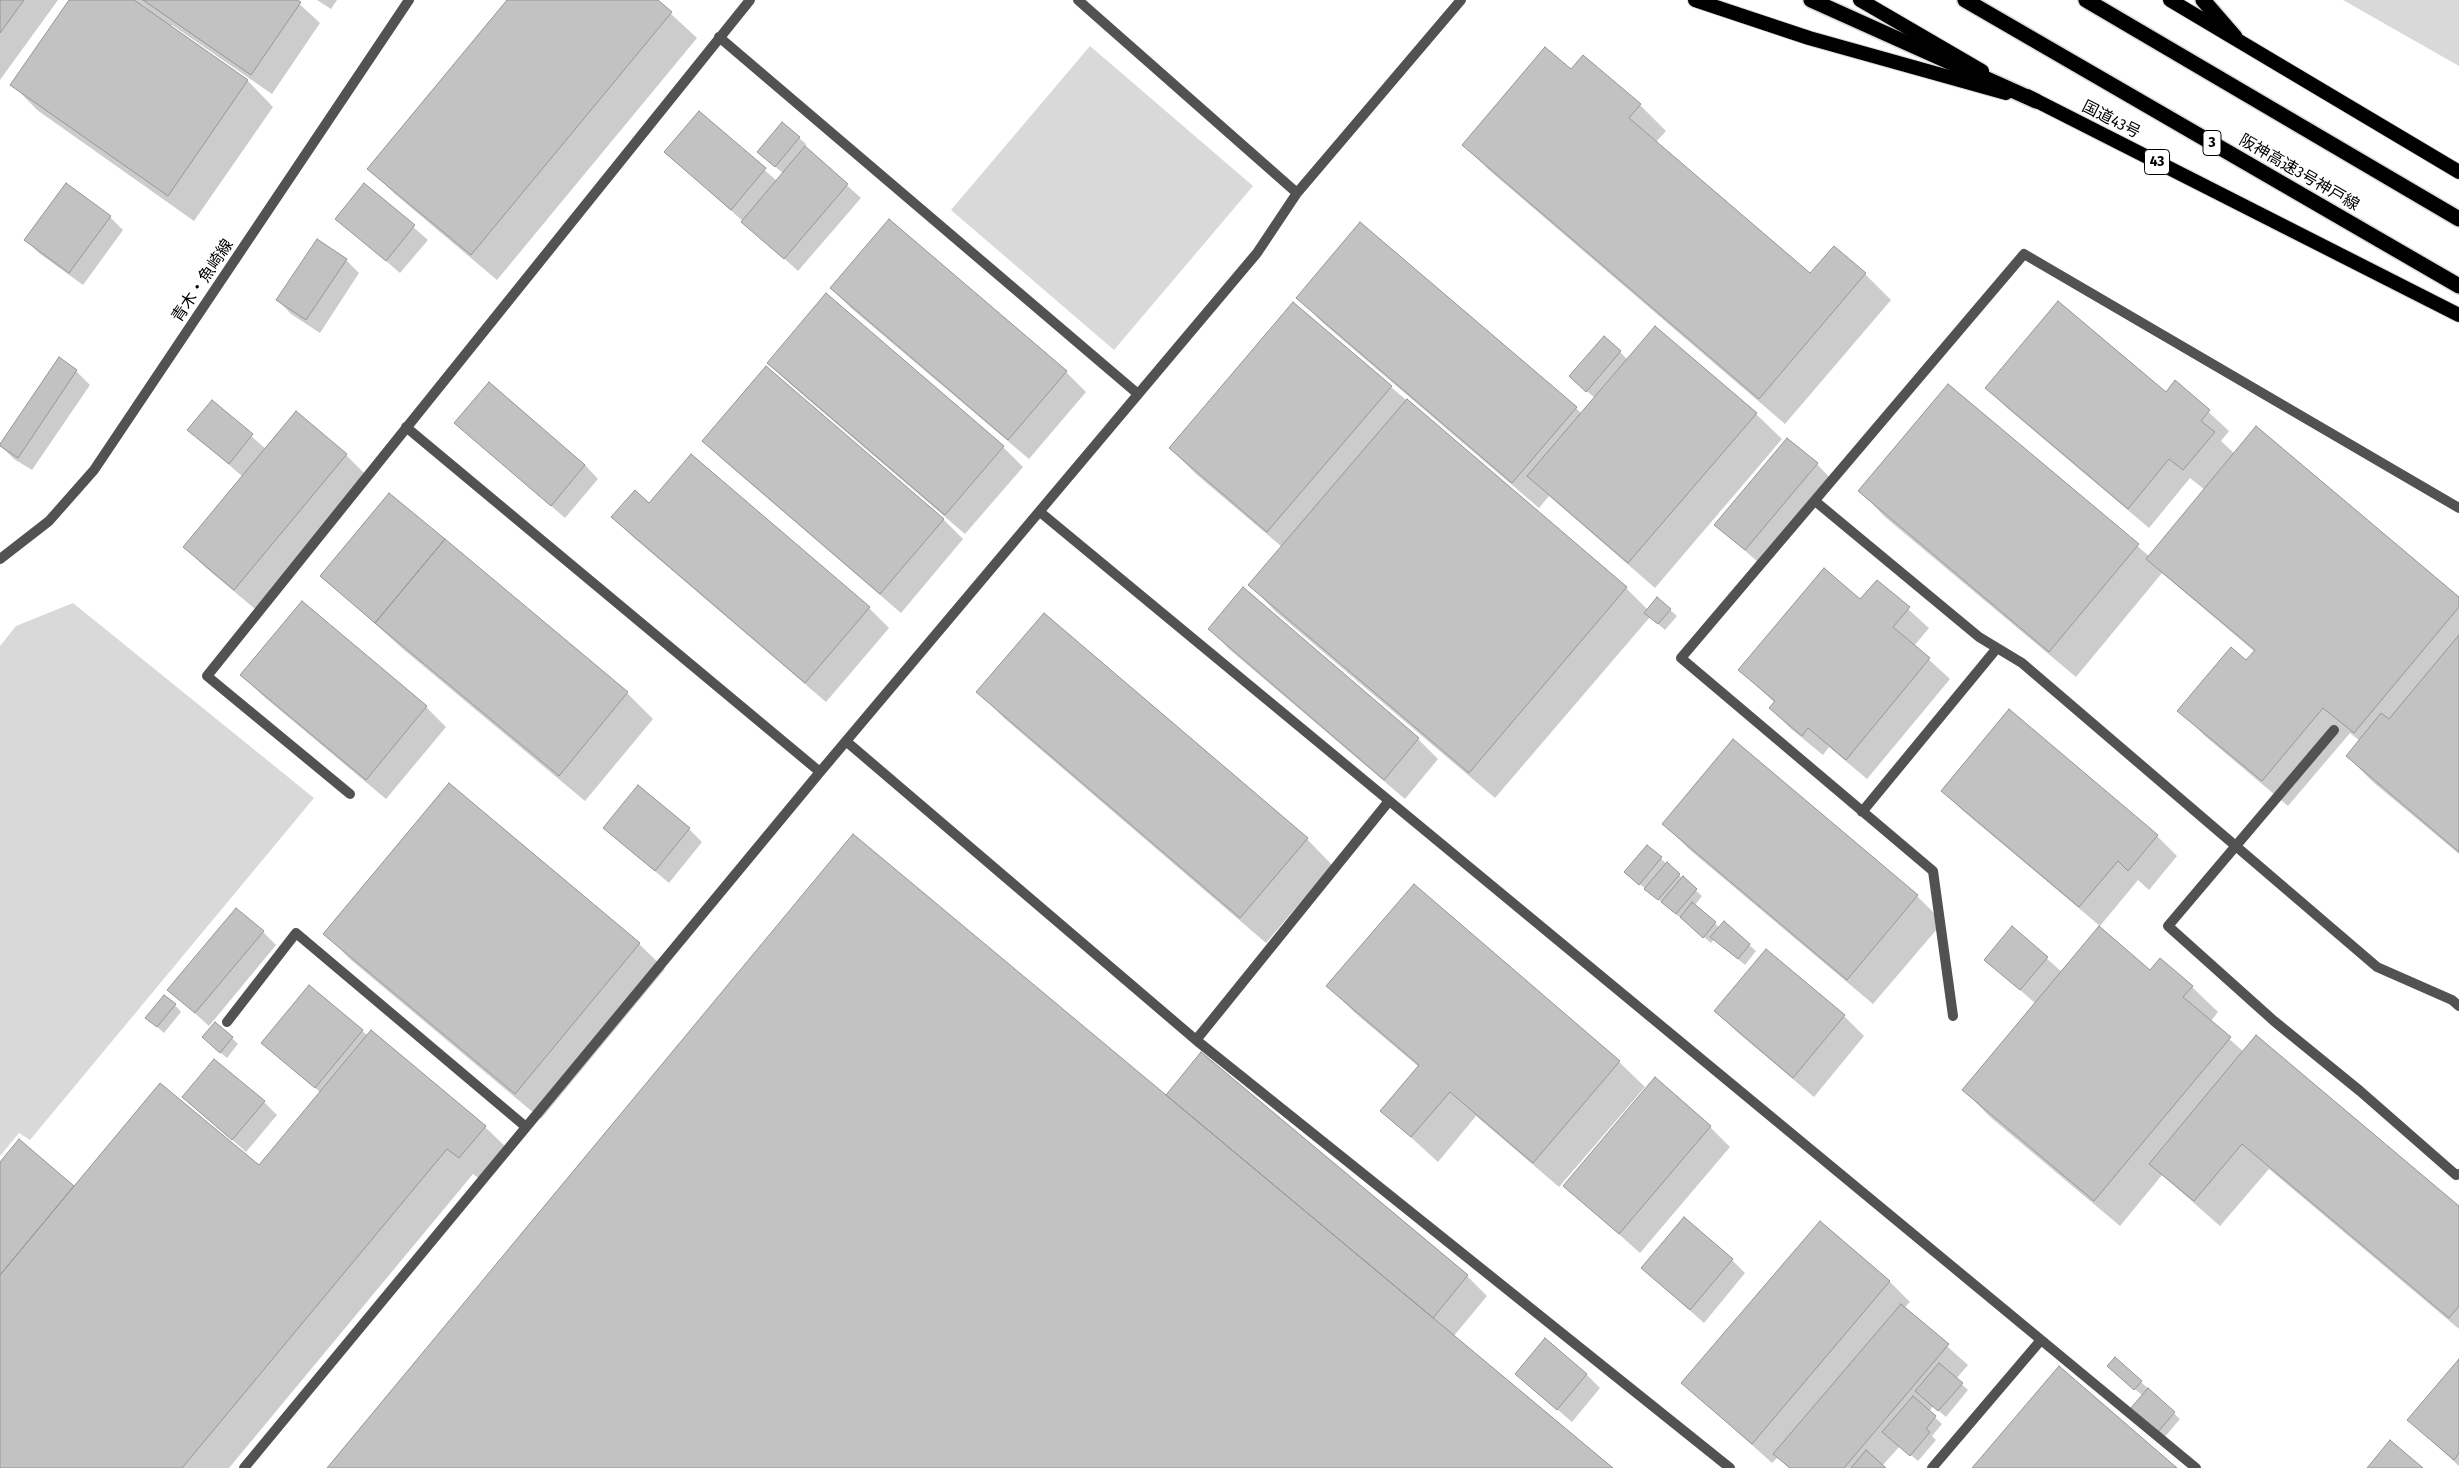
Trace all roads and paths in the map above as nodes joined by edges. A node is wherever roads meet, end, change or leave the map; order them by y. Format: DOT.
graph roads {
  1 [pos="409,0"];
  2 [pos="750,0"];
  3 [pos="1078,0"];
  4 [pos="1461,0"];
  5 [pos="1694,0"];
  6 [pos="1811,0"];
  7 [pos="1860,0"];
  8 [pos="1965,0"];
  9 [pos="2086,0"];
  10 [pos="2170,0"];
  11 [pos="2203,0"];
  12 [pos="719,37"];
  13 [pos="2235,37"];
  14 [pos="2036,101"];
  15 [pos="2459,172"];
  16 [pos="1297,193"];
  17 [pos="2459,219"];
  18 [pos="2459,286"];
  19 [pos="2459,315"];
  20 [pos="1138,394"];
  21 [pos="406,427"];
  22 [pos="1814,501"];
  23 [pos="2459,508"];
  24 [pos="1040,512"];
  25 [pos="0,559"];
  26 [pos="1998,648"];
  27 [pos="2334,730"];
  28 [pos="846,742"];
  29 [pos="820,772"];
  30 [pos="350,794"];
  31 [pos="1389,801"];
  32 [pos="1862,812"];
  33 [pos="2236,846"];
  34 [pos="2459,1006"];
  35 [pos="1953,1016"];
  36 [pos="227,1022"];
  37 [pos="1196,1040"];
  38 [pos="526,1127"];
  39 [pos="2459,1174"];
  40 [pos="2041,1340"];
  41 [pos="244,1468"];
  42 [pos="1730,1468"];
  43 [pos="1932,1468"];
  44 [pos="2196,1468"];
  1 -- 25 [label="street, 青木・魚崎線"];
  2 -- 12 [label="street"];
  3 -- 16 [label="street"];
  4 -- 16 [label="street"];
  5 -- 14 [label="highway"];
  6 -- 14 [label="highway"];
  7 -- 14 [label="highway, 国道43号 / 43"];
  8 -- 18 [label="highway, 阪神高速3号神戸線 / 3"];
  9 -- 17 [label="highway"];
  10 -- 13 [label="highway"];
  11 -- 13 [label="highway"];
  12 -- 20 [label="street"];
  12 -- 21 [label="street"];
  13 -- 15 [label="highway"];
  14 -- 19 [label="highway, 国道43号 / 43"];
  16 -- 20 [label="street"];
  20 -- 24 [label="street"];
  21 -- 29 [label="street"];
  21 -- 30 [label="street"];
  22 -- 23 [label="street"];
  22 -- 26 [label="street"];
  22 -- 32 [label="street"];
  24 -- 28 [label="street"];
  24 -- 31 [label="street"];
  26 -- 32 [label="street"];
  26 -- 33 [label="street"];
  27 -- 33 [label="street"];
  28 -- 29 [label="street"];
  28 -- 37 [label="street"];
  29 -- 38 [label="street"];
  31 -- 37 [label="street"];
  31 -- 40 [label="street"];
  32 -- 35 [label="street"];
  33 -- 34 [label="street"];
  33 -- 39 [label="street"];
  36 -- 38 [label="street"];
  37 -- 42 [label="street"];
  38 -- 41 [label="street"];
  40 -- 43 [label="street"];
  40 -- 44 [label="street"];
}
